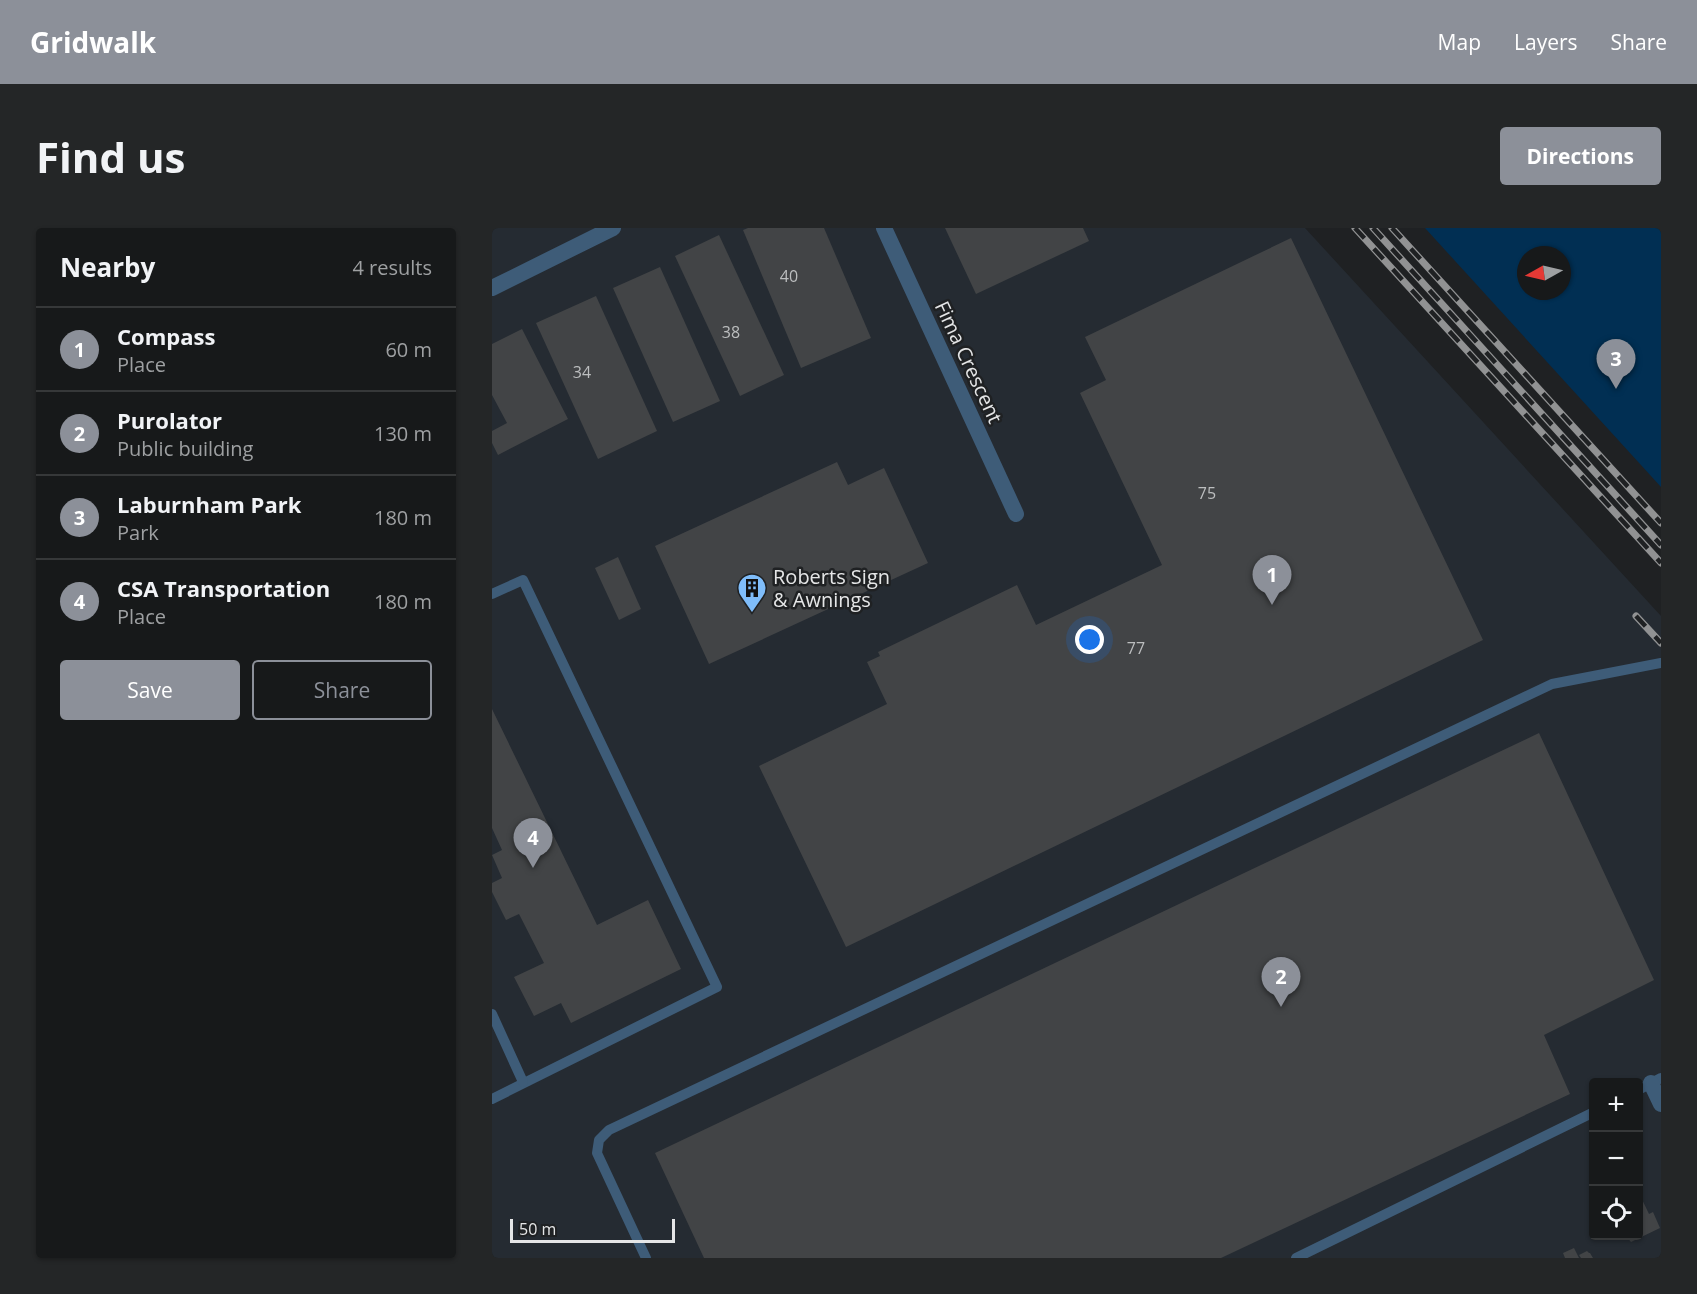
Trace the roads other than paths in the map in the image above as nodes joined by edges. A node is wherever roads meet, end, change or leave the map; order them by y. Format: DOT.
graph roads {
  1 [pos="613,228"];
  2 [pos="885,228"];
  3 [pos="492,288"];
  4 [pos="1016,514"];
  5 [pos="492,594"];
  6 [pos="1661,663"];
  7 [pos="492,1014"];
  8 [pos="523,1082"];
  9 [pos="1650,1084"];
  10 [pos="492,1099"];
  11 [pos="1661,1104"];
  12 [pos="1589,1114"];
  13 [pos="646,1258"];
  14 [pos="1296,1258"];
  1 -- 3 [label="street"];
  2 -- 4 [label="street, Fima Crescent"];
  5 -- 8 [label="lane"];
  6 -- 13 [label="lane"];
  7 -- 8 [label="lane"];
  8 -- 10 [label="lane"];
  9 -- 11 [label="street"];
  12 -- 14 [label="lane"];
}
